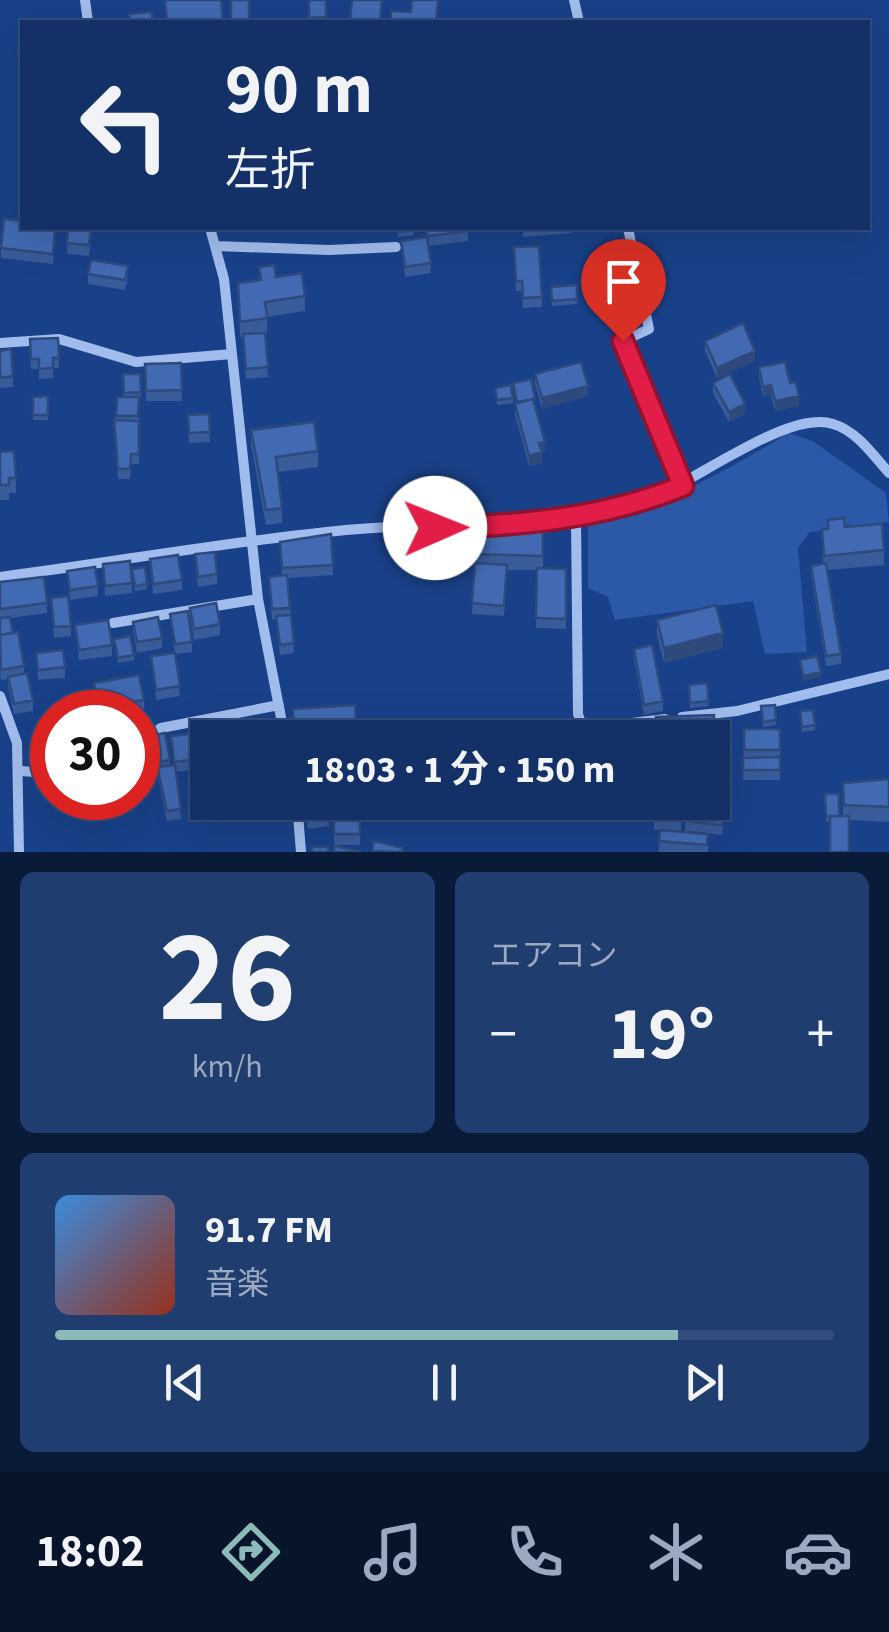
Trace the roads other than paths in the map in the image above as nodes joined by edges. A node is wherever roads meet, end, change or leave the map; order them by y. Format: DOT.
graph roads {
  1 [pos="211,230"];
  2 [pos="628,230"];
  3 [pos="215,246"];
  4 [pos="396,247"];
  5 [pos="0,343"];
  6 [pos="232,354"];
  7 [pos="889,473"];
  8 [pos="683,486"];
  9 [pos="576,518"];
  10 [pos="252,543"];
  11 [pos="0,577"];
  12 [pos="258,599"];
  13 [pos="113,623"];
  14 [pos="889,674"];
  15 [pos="0,696"];
  16 [pos="279,705"];
  17 [pos="282,720"];
  18 [pos="160,729"];
  19 [pos="20,771"];
  20 [pos="30,772"];
  21 [pos="298,820"];
  22 [pos="19,852"];
  23 [pos="301,852"];
  1 -- 3 [label="street"];
  2 -- 8 [label="street"];
  3 -- 4 [label="street"];
  3 -- 6 [label="street"];
  5 -- 6 [label="street"];
  6 -- 10 [label="street"];
  7 -- 8 [label="street"];
  8 -- 9 [label="street"];
  9 -- 10 [label="street"];
  9 -- 14 [label="street"];
  10 -- 11 [label="street"];
  10 -- 12 [label="street"];
  12 -- 13 [label="street"];
  12 -- 16 [label="street"];
  15 -- 19 [label="street"];
  16 -- 17 [label="street"];
  16 -- 18 [label="street"];
  19 -- 20 [label="street"];
  19 -- 22 [label="street"];
  21 -- 23 [label="street"];
}
